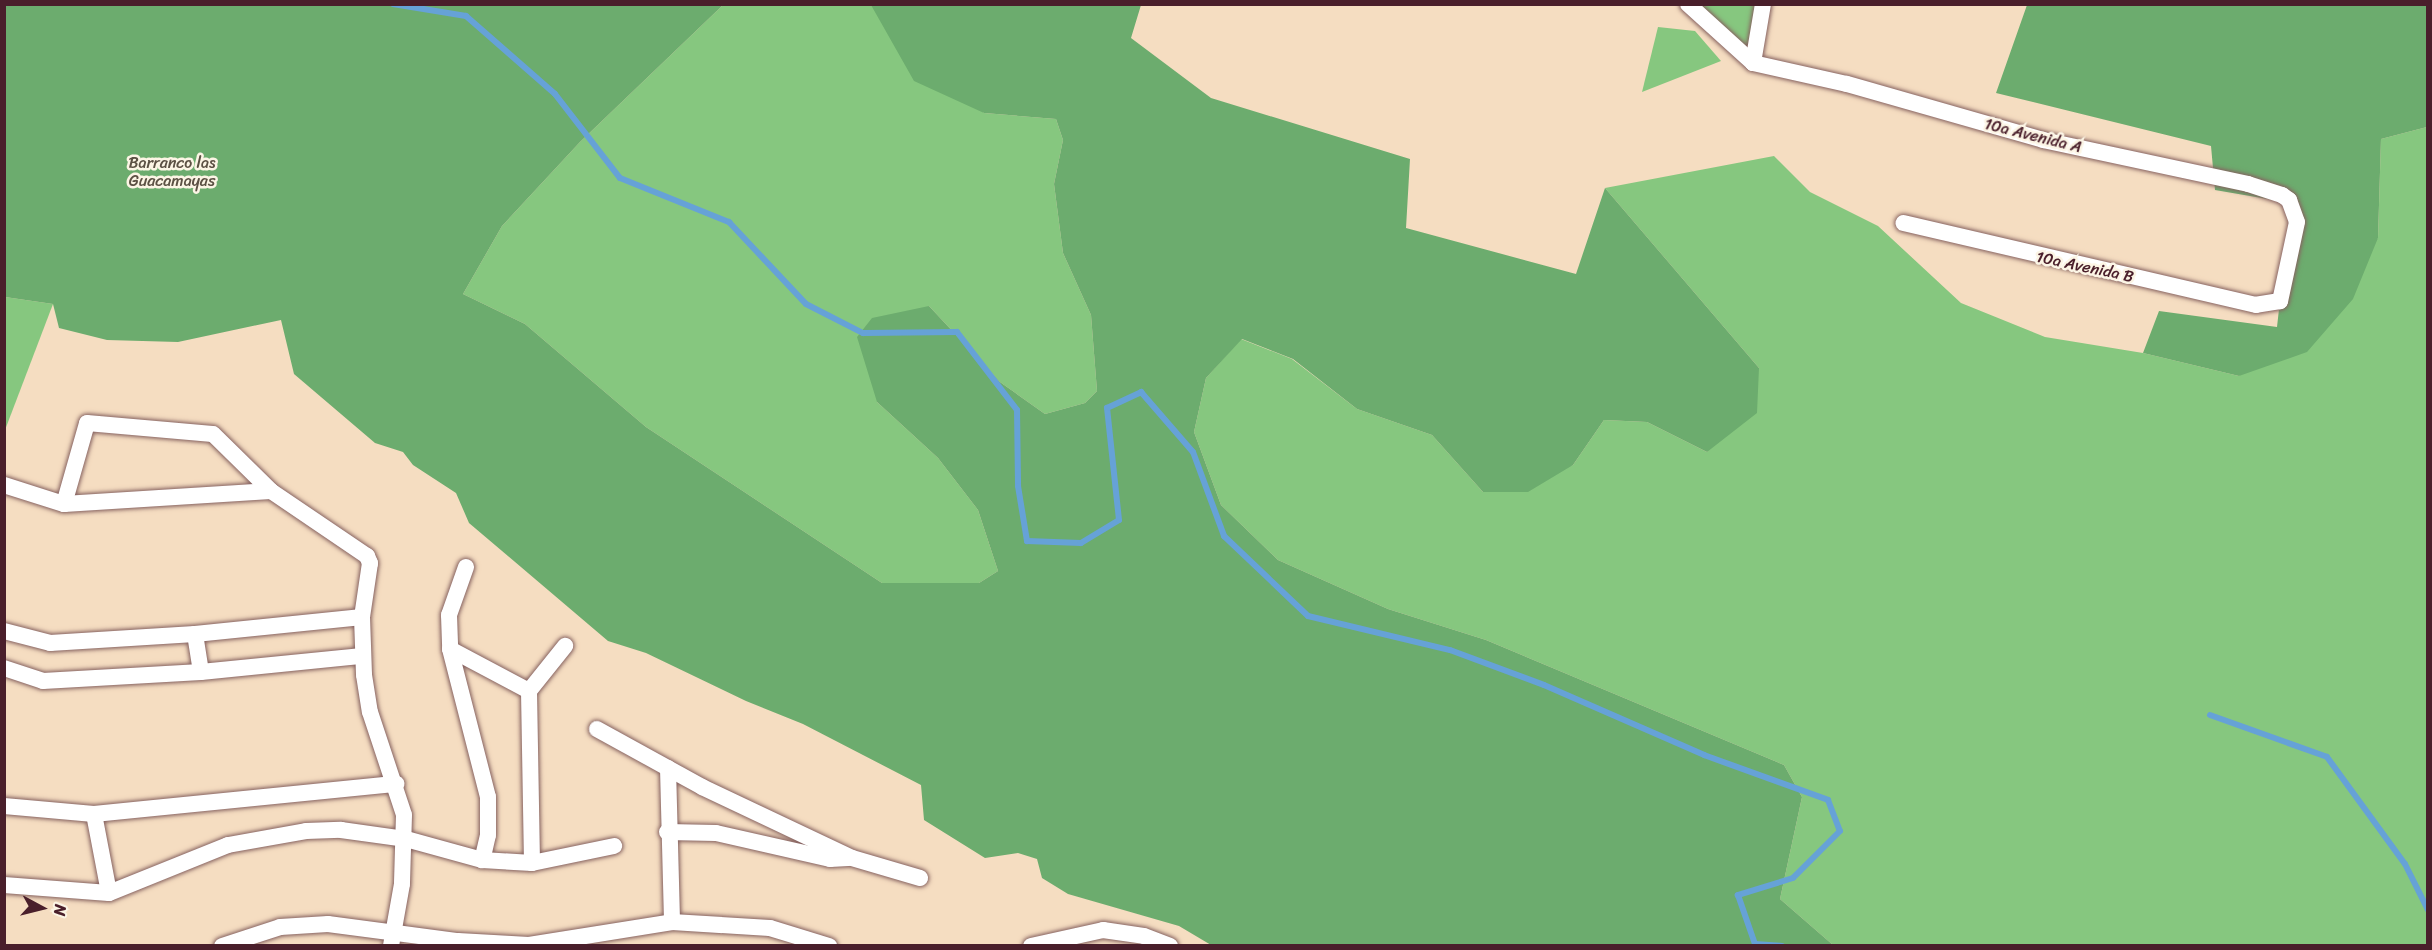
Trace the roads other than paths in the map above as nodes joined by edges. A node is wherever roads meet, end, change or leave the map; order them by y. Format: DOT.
graph roads {
  1 [pos="1688,4"];
  2 [pos="1763,4"];
  3 [pos="1753,63"];
  4 [pos="1903,223"];
  5 [pos="2269,304"];
  6 [pos="4,485"];
  7 [pos="271,491"];
  8 [pos="64,504"];
  9 [pos="466,567"];
  10 [pos="362,617"];
  11 [pos="4,631"];
  12 [pos="195,634"];
  13 [pos="565,646"];
  14 [pos="450,649"];
  15 [pos="362,656"];
  16 [pos="4,668"];
  17 [pos="201,672"];
  18 [pos="529,691"];
  19 [pos="597,729"];
  20 [pos="668,768"];
  21 [pos="397,784"];
  22 [pos="4,806"];
  23 [pos="94,814"];
  24 [pos="667,832"];
  25 [pos="406,839"];
  26 [pos="614,846"];
  27 [pos="852,858"];
  28 [pos="482,860"];
  29 [pos="532,863"];
  30 [pos="920,878"];
  31 [pos="4,885"];
  32 [pos="109,894"];
  33 [pos="672,922"];
  34 [pos="392,939"];
  35 [pos="222,945"];
  36 [pos="529,945"];
  37 [pos="829,945"];
  38 [pos="1031,945"];
  39 [pos="1170,945"];
  1 -- 3 [label="street"];
  2 -- 3 [label="street"];
  3 -- 5 [label="street, 10a Avenida A"];
  4 -- 5 [label="street, 10a Avenida B"];
  6 -- 8 [label="street"];
  7 -- 8 [label="street"];
  7 -- 8 [label="street"];
  7 -- 10 [label="street"];
  9 -- 14 [label="street"];
  10 -- 12 [label="street"];
  10 -- 15 [label="street"];
  11 -- 12 [label="street"];
  12 -- 17 [label="street"];
  13 -- 18 [label="street"];
  14 -- 18 [label="street"];
  14 -- 28 [label="street"];
  15 -- 17 [label="street"];
  15 -- 21 [label="street"];
  16 -- 17 [label="street"];
  18 -- 29 [label="street"];
  19 -- 20 [label="street"];
  20 -- 24 [label="street"];
  20 -- 27 [label="street"];
  21 -- 23 [label="street"];
  21 -- 25 [label="street"];
  22 -- 23 [label="street"];
  23 -- 32 [label="street"];
  24 -- 27 [label="street"];
  24 -- 33 [label="street"];
  25 -- 28 [label="street"];
  25 -- 32 [label="street"];
  25 -- 34 [label="street"];
  26 -- 29 [label="street"];
  27 -- 30 [label="street"];
  28 -- 29 [label="street"];
  31 -- 32 [label="street"];
  33 -- 36 [label="street"];
  33 -- 37 [label="street"];
  34 -- 35 [label="street"];
  34 -- 36 [label="street"];
  38 -- 39 [label="street"];
}
